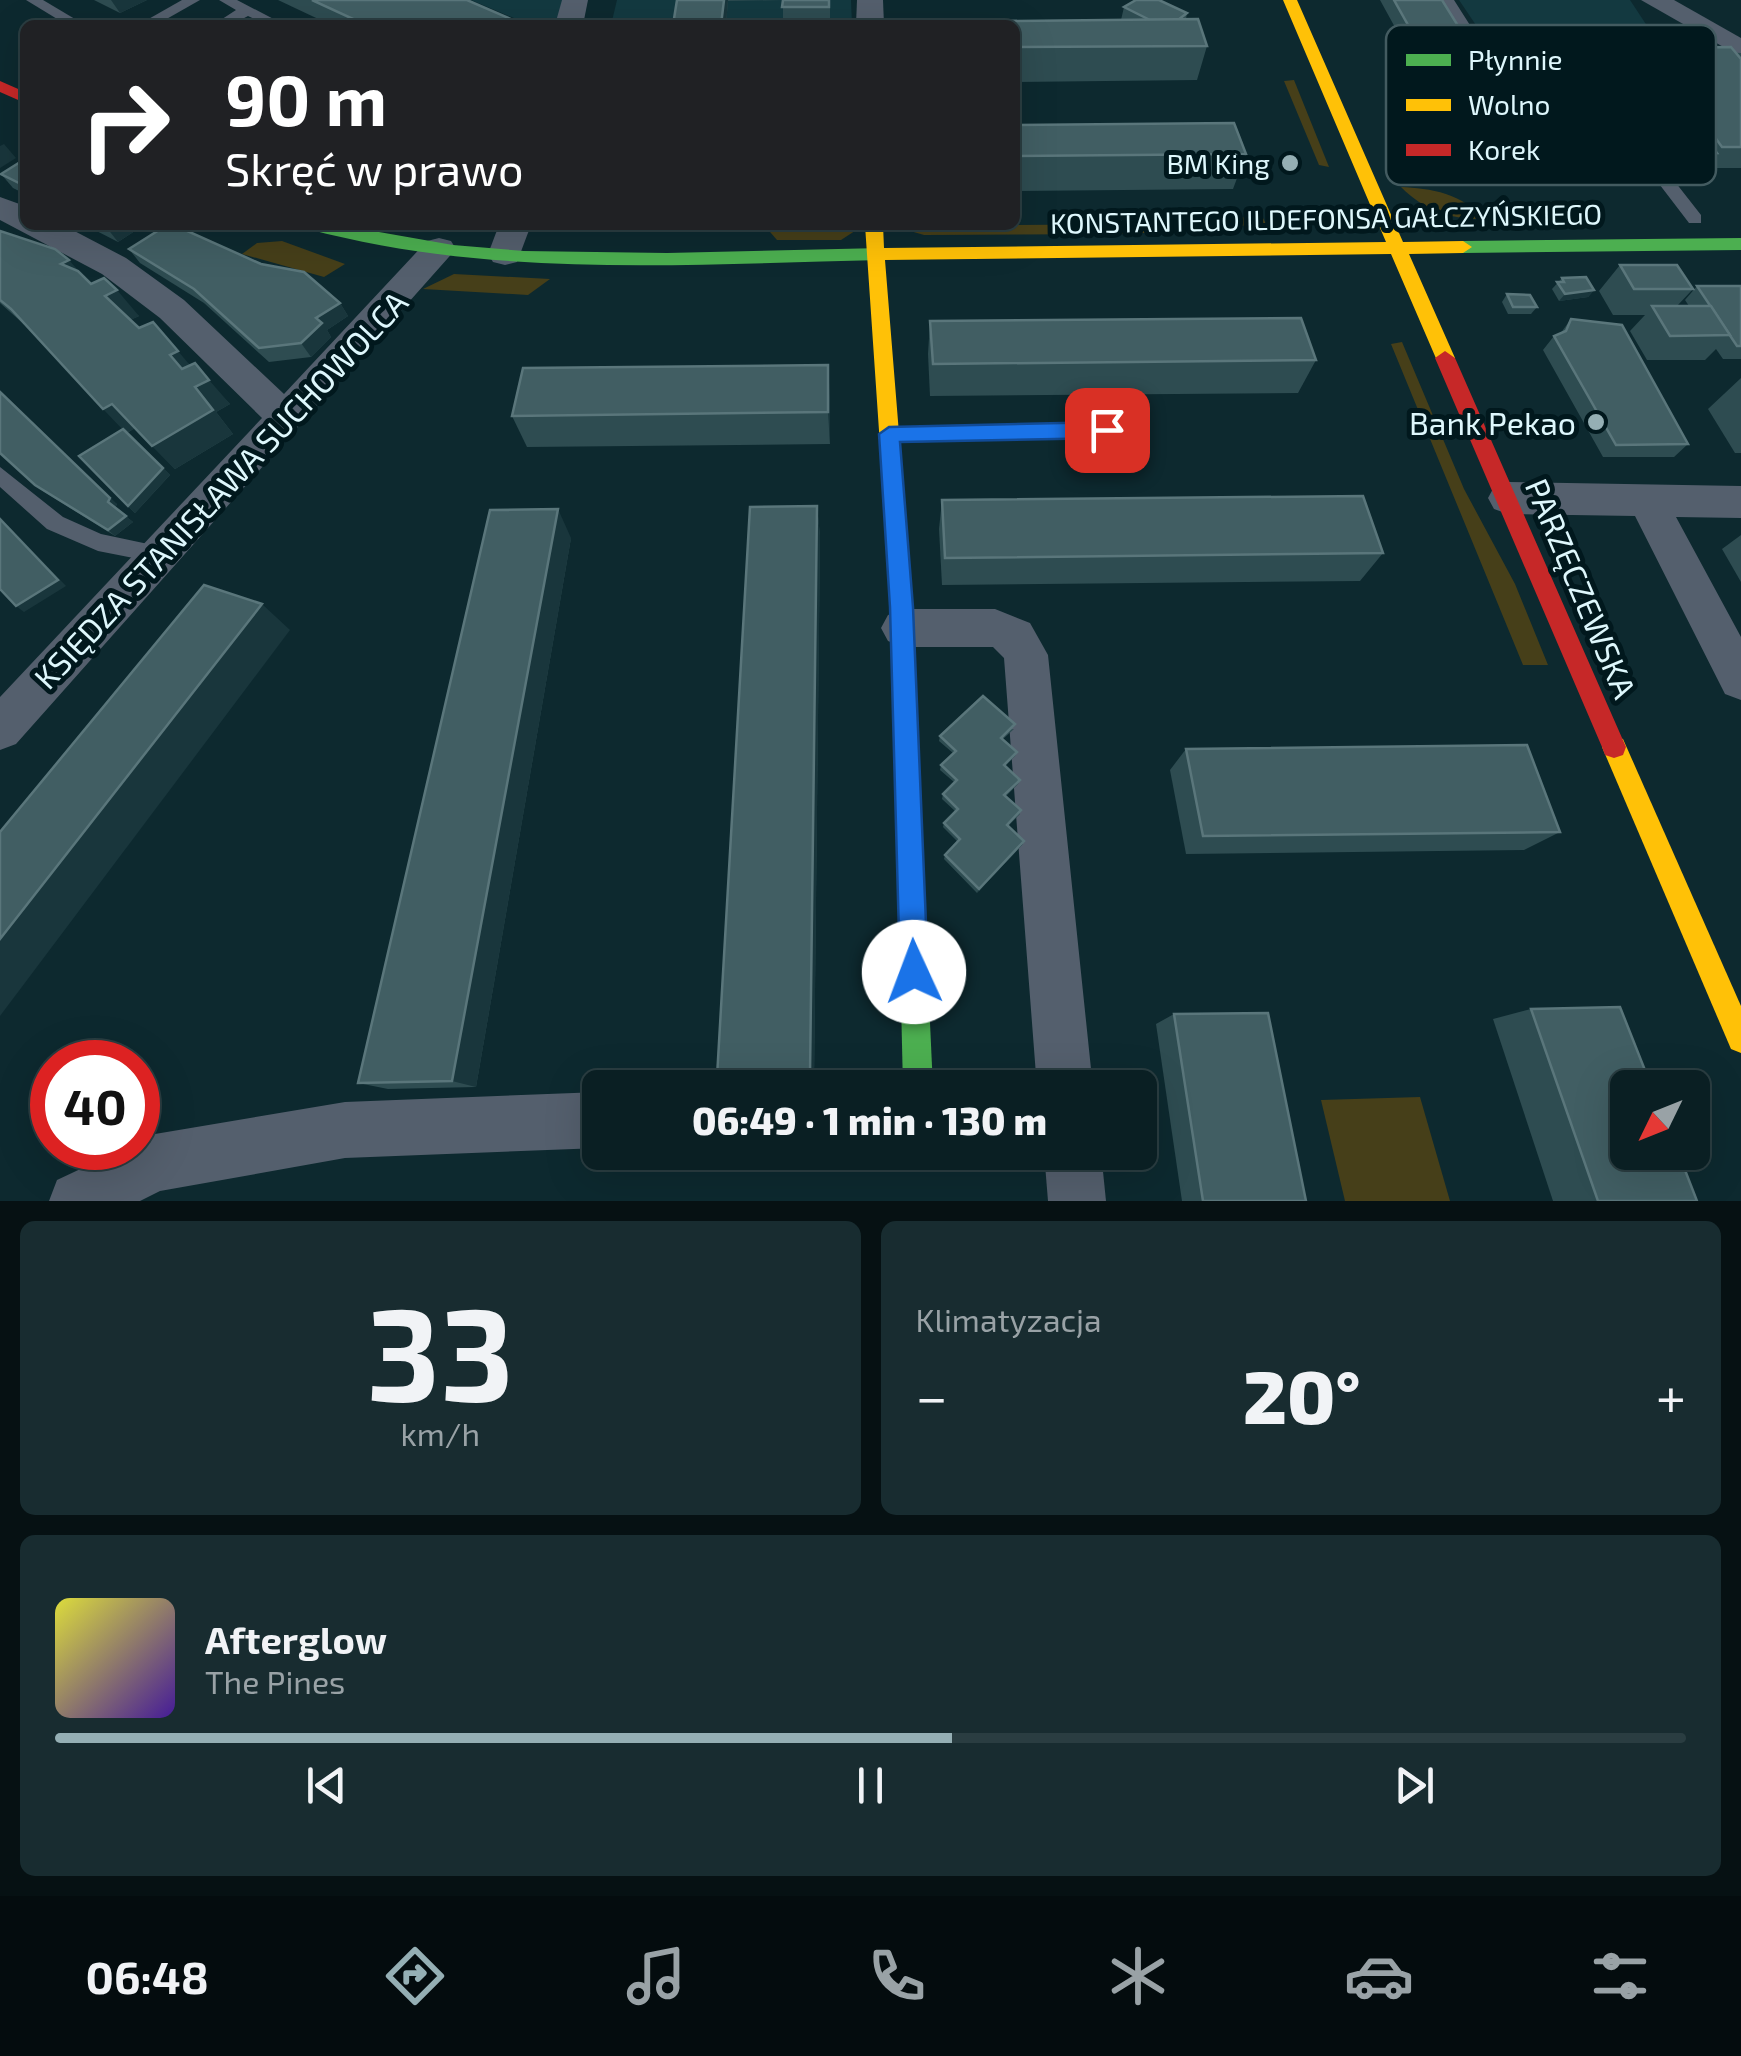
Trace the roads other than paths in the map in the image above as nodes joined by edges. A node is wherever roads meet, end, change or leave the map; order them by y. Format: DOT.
graph roads {
  1 [pos="34,0"];
  2 [pos="194,0"];
  3 [pos="226,0"];
  4 [pos="560,0"];
  5 [pos="574,0"];
  6 [pos="1290,0"];
  7 [pos="1447,0"];
  8 [pos="1654,0"];
  9 [pos="248,10"];
  10 [pos="69,20"];
  11 [pos="154,20"];
  12 [pos="229,20"];
  13 [pos="268,20"];
  14 [pos="1463,25"];
  15 [pos="1699,25"];
  16 [pos="1716,34"];
  17 [pos="1741,48"];
  18 [pos="1669,185"];
  19 [pos="1695,219"];
  20 [pos="47,230"];
  21 [pos="335,230"];
  22 [pos="874,230"];
  23 [pos="510,240"];
  24 [pos="1741,244"];
  25 [pos="1395,246"];
  26 [pos="440,249"];
  27 [pos="875,254"];
  28 [pos="286,418"];
  29 [pos="1107,430"];
  30 [pos="889,434"];
  31 [pos="0,474"];
  32 [pos="1508,498"];
  33 [pos="1647,501"];
  34 [pos="1741,502"];
  35 [pos="159,554"];
  36 [pos="902,628"];
  37 [pos="1741,680"];
  38 [pos="0,729"];
  39 [pos="1741,1039"];
  40 [pos="917,1070"];
  41 [pos="1063,1070"];
  42 [pos="582,1121"];
  43 [pos="1074,1170"];
  44 [pos="78,1201"];
  45 [pos="1077,1201"];
  1 -- 10 [label="lane"];
  2 -- 11 [label="lane"];
  3 -- 9 [label="lane"];
  4 -- 5 [label="lane"];
  6 -- 25 [label="street, PARZĘCZEWSKA"];
  7 -- 14 [label="lane"];
  8 -- 15 [label="street"];
  9 -- 12 [label="lane"];
  9 -- 13 [label="lane"];
  16 -- 17 [label="street"];
  18 -- 19 [label="lane"];
  20 -- 28 [label="street"];
  21 -- 26 [label="street, KONSTANTEGO ILDEFONSA GAŁCZYŃSKIEGO"];
  22 -- 27 [label="street"];
  23 -- 26 [label="street, KONSTANTEGO ILDEFONSA GAŁCZYŃSKIEGO"];
  23 -- 27 [label="street, KONSTANTEGO ILDEFONSA GAŁCZYŃSKIEGO"];
  24 -- 25 [label="street, KONSTANTEGO ILDEFONSA GAŁCZYŃSKIEGO"];
  25 -- 27 [label="street, KONSTANTEGO ILDEFONSA GAŁCZYŃSKIEGO"];
  25 -- 32 [label="street, PARZĘCZEWSKA"];
  26 -- 28 [label="street, KSIĘDZA STANISŁAWA SUCHOWOLCA"];
  27 -- 30 [label="street"];
  28 -- 35 [label="street, KSIĘDZA STANISŁAWA SUCHOWOLCA"];
  29 -- 30 [label="lane"];
  30 -- 36 [label="street"];
  31 -- 35 [label="lane"];
  32 -- 33 [label="street"];
  32 -- 39 [label="street, PARZĘCZEWSKA"];
  33 -- 34 [label="street"];
  33 -- 37 [label="street"];
  35 -- 38 [label="street, KSIĘDZA STANISŁAWA SUCHOWOLCA"];
  36 -- 40 [label="street"];
  36 -- 41 [label="street"];
  42 -- 44 [label="street"];
  43 -- 45 [label="street"];
}
